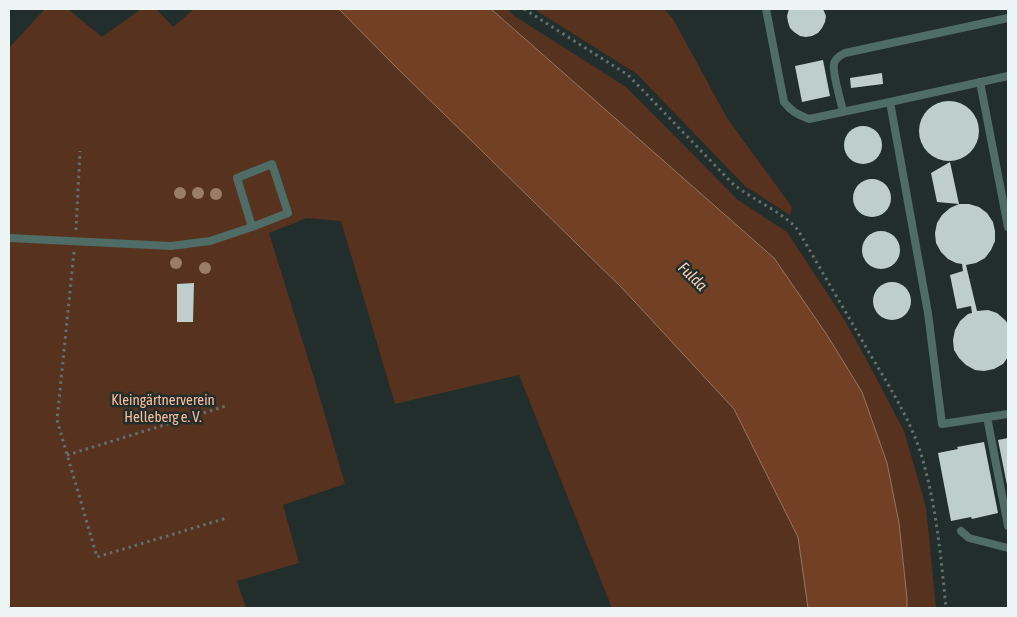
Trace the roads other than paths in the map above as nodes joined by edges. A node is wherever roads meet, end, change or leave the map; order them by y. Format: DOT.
graph roads {
  1 [pos="766,9"];
  2 [pos="1008,18"];
  3 [pos="1008,76"];
  4 [pos="980,82"];
  5 [pos="890,102"];
  6 [pos="843,111"];
  7 [pos="252,227"];
  8 [pos="1008,227"];
  9 [pos="9,238"];
  10 [pos="1008,414"];
  11 [pos="987,417"];
  12 [pos="1008,526"];
  13 [pos="962,531"];
  14 [pos="1008,548"];
  1 -- 6 [label="lane"];
  2 -- 6 [label="lane"];
  3 -- 4 [label="lane"];
  4 -- 5 [label="lane"];
  4 -- 8 [label="lane"];
  5 -- 6 [label="lane"];
  5 -- 11 [label="lane"];
  7 -- 7 [label="lane"];
  7 -- 9 [label="lane"];
  10 -- 11 [label="lane"];
  11 -- 12 [label="lane"];
  13 -- 14 [label="lane"];
}
